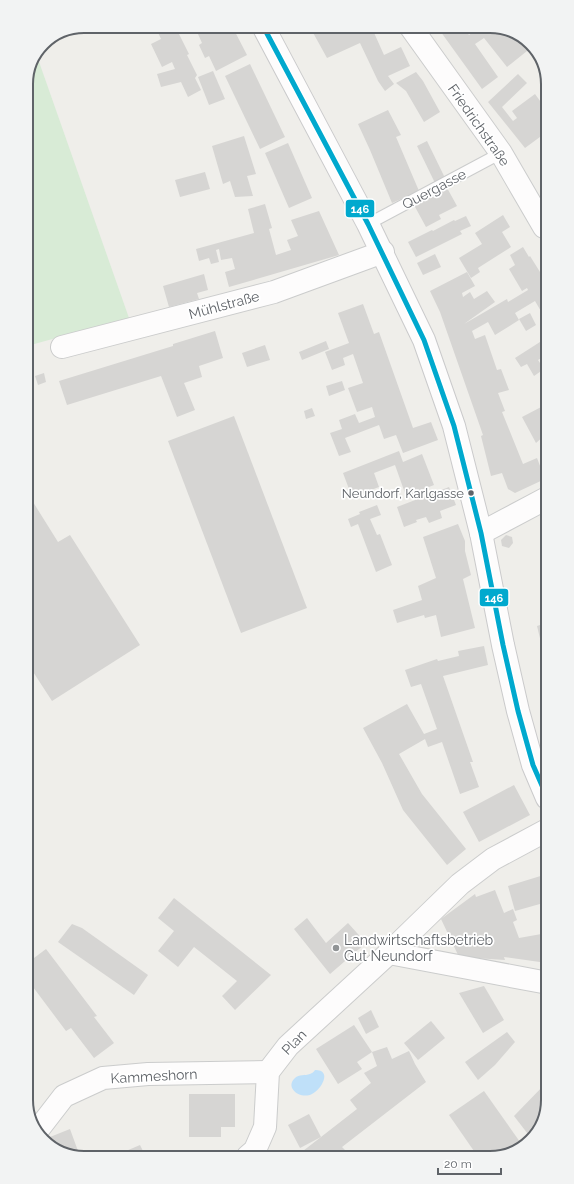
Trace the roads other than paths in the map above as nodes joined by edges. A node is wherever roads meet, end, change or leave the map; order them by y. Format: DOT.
graph roads {
  1 [pos="267,33"];
  2 [pos="415,33"];
  3 [pos="501,153"];
  4 [pos="541,222"];
  5 [pos="368,224"];
  6 [pos="382,252"];
  7 [pos="62,347"];
  8 [pos="541,502"];
  9 [pos="481,534"];
  10 [pos="541,784"];
  11 [pos="541,833"];
  12 [pos="389,953"];
  13 [pos="541,982"];
  14 [pos="268,1072"];
  15 [pos="41,1128"];
  16 [pos="254,1151"];
  1 -- 5 [label="street"];
  2 -- 3 [label="street, Friedrichstraße"];
  3 -- 4 [label="street, Friedrichstraße"];
  3 -- 5 [label="lane, Quergasse"];
  5 -- 6 [label="street"];
  6 -- 7 [label="street, Mühlstraße"];
  6 -- 9 [label="street"];
  8 -- 9 [label="street"];
  9 -- 10 [label="street"];
  11 -- 12 [label="street, Plan"];
  12 -- 13 [label="street"];
  12 -- 14 [label="street, Plan"];
  14 -- 15 [label="street, Kammeshorn"];
  14 -- 16 [label="street"];
}
